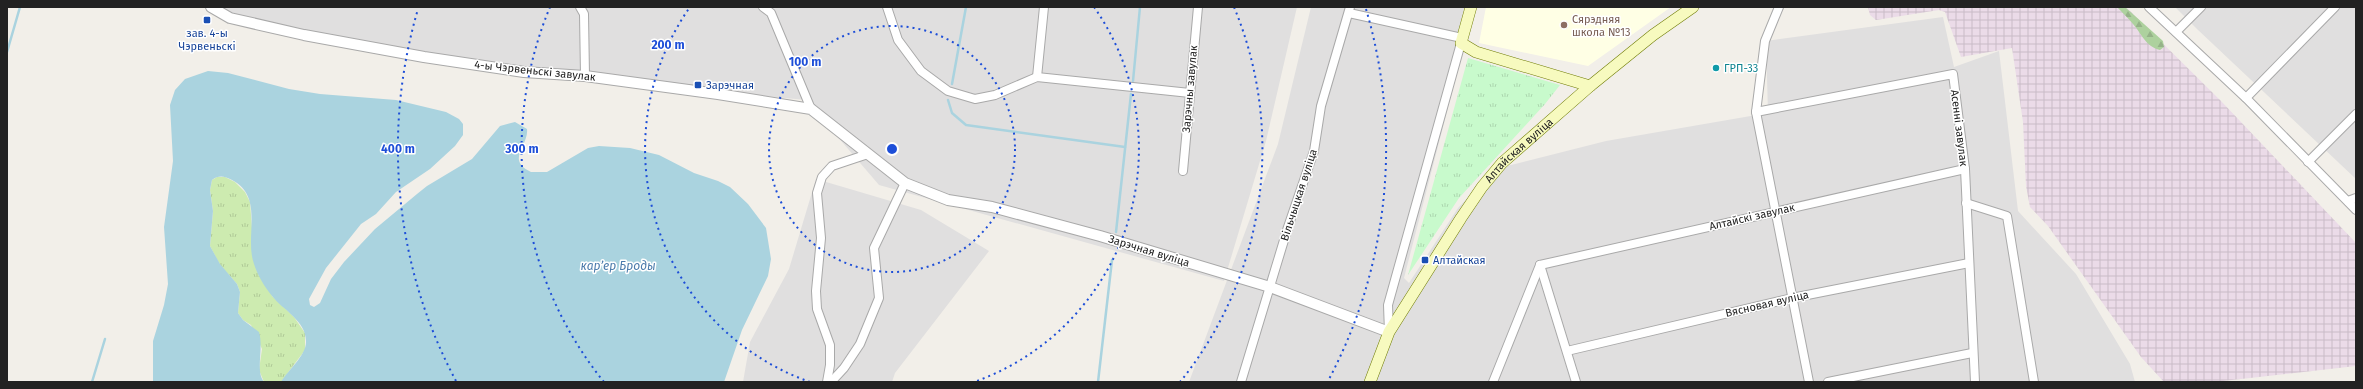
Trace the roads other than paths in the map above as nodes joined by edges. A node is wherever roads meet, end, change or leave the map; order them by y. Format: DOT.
graph roads {
  1 [pos="580,7"];
  2 [pos="763,7"];
  3 [pos="886,7"];
  4 [pos="1044,7"];
  5 [pos="1198,7"];
  6 [pos="1471,7"];
  7 [pos="1693,7"];
  8 [pos="1779,7"];
  9 [pos="2149,7"];
  10 [pos="2200,7"];
  11 [pos="2335,7"];
  12 [pos="213,9"];
  13 [pos="1349,10"];
  14 [pos="2176,32"];
  15 [pos="1462,40"];
  16 [pos="585,76"];
  17 [pos="1037,77"];
  18 [pos="1590,86"];
  19 [pos="1190,93"];
  20 [pos="2246,98"];
  21 [pos="811,109"];
  22 [pos="1756,112"];
  23 [pos="2356,114"];
  24 [pos="868,154"];
  25 [pos="2308,162"];
  26 [pos="1965,169"];
  27 [pos="1183,171"];
  28 [pos="905,183"];
  29 [pos="2352,200"];
  30 [pos="1966,203"];
  31 [pos="2356,210"];
  32 [pos="1775,212"];
  33 [pos="1969,263"];
  34 [pos="1540,265"];
  35 [pos="1270,288"];
  36 [pos="1792,298"];
  37 [pos="1389,332"];
  38 [pos="1567,351"];
  39 [pos="1972,353"];
  40 [pos="827,382"];
  41 [pos="830,382"];
  42 [pos="1241,382"];
  43 [pos="1370,382"];
  44 [pos="1493,382"];
  45 [pos="1576,382"];
  46 [pos="1809,382"];
  47 [pos="1828,382"];
  48 [pos="1975,382"];
  49 [pos="2034,382"];
  1 -- 16 [label="street"];
  2 -- 21 [label="street, Зарэчная вуліца"];
  3 -- 17 [label="street"];
  4 -- 17 [label="street"];
  5 -- 19 [label="street, Зарэчны завулак"];
  6 -- 15 [label="main road, Алтайская вуліца"];
  7 -- 18 [label="main road, Алтайская вуліца"];
  8 -- 22 [label="street"];
  9 -- 14 [label="street"];
  10 -- 14 [label="street"];
  11 -- 20 [label="street"];
  12 -- 16 [label="street, 4-ы Чэрвеньскі завулак"];
  13 -- 15 [label="street"];
  13 -- 35 [label="street, Вільчыцкая вуліца"];
  14 -- 20 [label="street"];
  15 -- 18 [label="main road"];
  15 -- 37 [label="street, Алтайская вуліца"];
  16 -- 21 [label="street, 4-ы Чэрвеньскі завулак"];
  17 -- 19 [label="street"];
  18 -- 37 [label="main road, Алтайская вуліца"];
  19 -- 27 [label="street, Зарэчны завулак"];
  20 -- 25 [label="street"];
  21 -- 24 [label="street, Зарэчная вуліца"];
  22 -- 26 [label="street, Асенні завулак"];
  22 -- 32 [label="street"];
  23 -- 25 [label="street"];
  24 -- 28 [label="street, Зарэчная вуліца"];
  24 -- 40 [label="street"];
  25 -- 29 [label="street"];
  26 -- 30 [label="street, Асенні завулак"];
  26 -- 32 [label="street, Алтайскі завулак"];
  28 -- 35 [label="street, Зарэчная вуліца"];
  28 -- 41 [label="street"];
  29 -- 31 [label="street"];
  30 -- 33 [label="street, Асенні завулак"];
  30 -- 49 [label="street"];
  32 -- 34 [label="street, Алтайскі завулак"];
  32 -- 36 [label="street"];
  33 -- 36 [label="street, Вясновая вуліца"];
  33 -- 39 [label="street, Асенні завулак"];
  34 -- 38 [label="street"];
  34 -- 44 [label="street"];
  35 -- 37 [label="street, Зарэчная вуліца"];
  35 -- 42 [label="street, Вільчыцкая вуліца"];
  36 -- 38 [label="street, Вясновая вуліца"];
  36 -- 46 [label="street"];
  37 -- 43 [label="main road, Алтайская вуліца"];
  38 -- 45 [label="street"];
  39 -- 47 [label="street"];
  39 -- 48 [label="street, Асенні завулак"];
}
